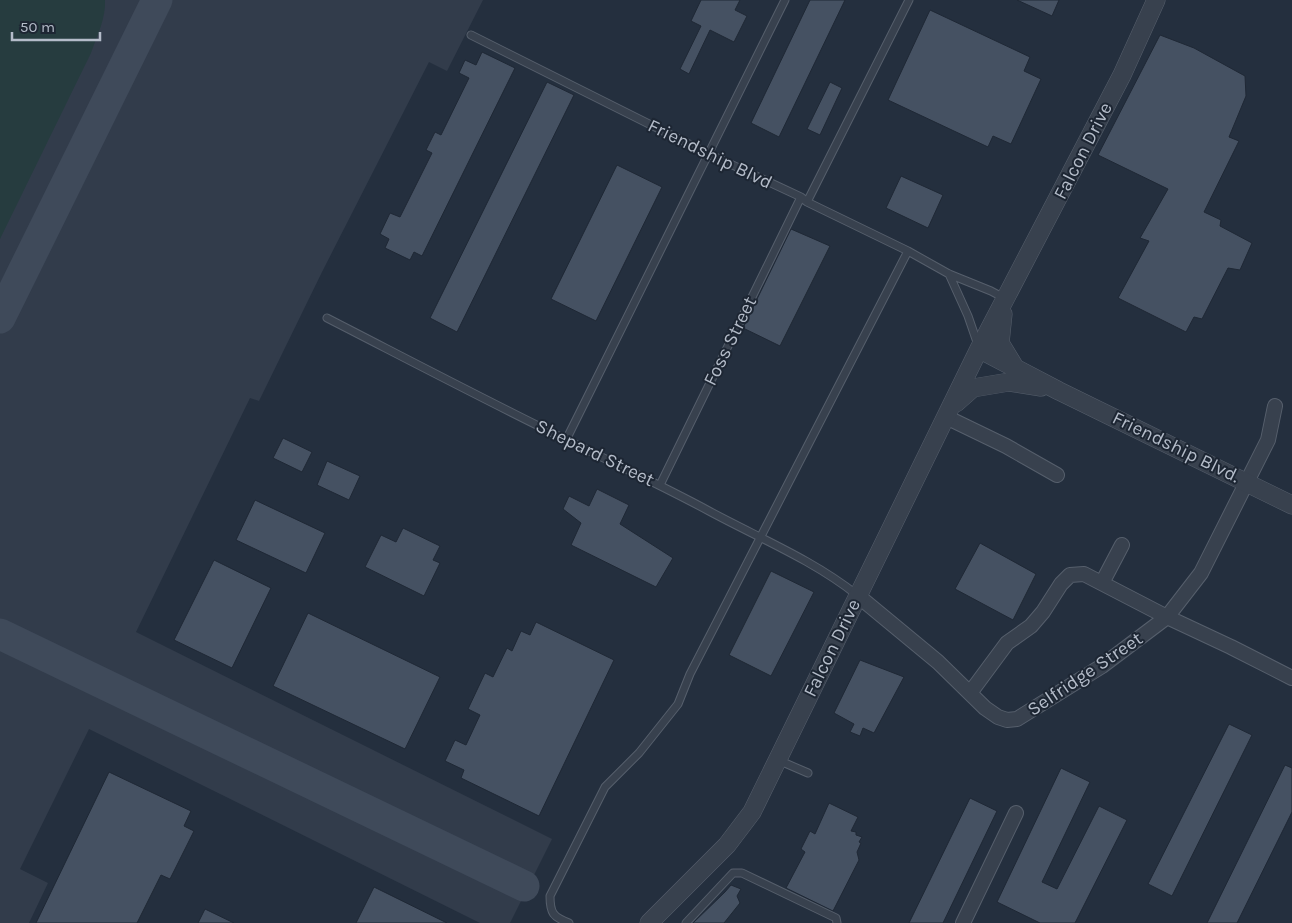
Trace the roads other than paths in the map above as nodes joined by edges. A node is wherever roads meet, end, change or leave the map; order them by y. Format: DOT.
graph roads {
  1 [pos="785,0"];
  2 [pos="909,0"];
  3 [pos="1156,0"];
  4 [pos="471,35"];
  5 [pos="709,154"];
  6 [pos="804,199"];
  7 [pos="908,251"];
  8 [pos="949,274"];
  9 [pos="1006,299"];
  10 [pos="328,318"];
  11 [pos="979,349"];
  12 [pos="1014,366"];
  13 [pos="1059,391"];
  14 [pos="1275,406"];
  15 [pos="948,412"];
  16 [pos="566,440"];
  17 [pos="1057,475"];
  18 [pos="1248,482"];
  19 [pos="660,485"];
  20 [pos="1292,504"];
  21 [pos="761,539"];
  22 [pos="1122,545"];
  23 [pos="1102,583"];
  24 [pos="857,595"];
  25 [pos="1167,618"];
  26 [pos="1292,678"];
  27 [pos="970,693"];
  28 [pos="778,760"];
  29 [pos="808,773"];
  30 [pos="1016,813"];
  31 [pos="569,923"];
  32 [pos="649,923"];
  33 [pos="686,923"];
  34 [pos="837,923"];
  35 [pos="964,923"];
  1 -- 5 [label="lane"];
  2 -- 6 [label="lane, Foss Street"];
  3 -- 9 [label="street, Falcon Drive"];
  4 -- 5 [label="lane, Friendship Blvd"];
  5 -- 6 [label="lane, Friendship Blvd"];
  5 -- 16 [label="lane"];
  6 -- 7 [label="lane, Friendship Blvd"];
  6 -- 19 [label="lane, Foss Street"];
  7 -- 8 [label="lane, Friendship Blvd"];
  7 -- 21 [label="lane"];
  8 -- 9 [label="lane, Friendship Blvd"];
  8 -- 11 [label="lane"];
  9 -- 11 [label="street, Falcon Drive"];
  9 -- 12 [label="street"];
  10 -- 16 [label="lane, Shepard Street"];
  11 -- 12 [label="street, Friendship Blvd."];
  11 -- 15 [label="street, Falcon Drive"];
  12 -- 13 [label="street, Friendship Blvd."];
  13 -- 15 [label="street, Friendship Blvd."];
  13 -- 18 [label="street, Friendship Blvd."];
  14 -- 18 [label="street, Selfridge Street"];
  15 -- 17 [label="street"];
  15 -- 24 [label="street, Falcon Drive"];
  16 -- 19 [label="lane, Shepard Street"];
  18 -- 20 [label="street, Friendship Blvd."];
  18 -- 25 [label="street, Selfridge Street"];
  19 -- 21 [label="lane, Shepard Street"];
  21 -- 24 [label="lane, Shepard Street"];
  21 -- 31 [label="lane"];
  22 -- 23 [label="street"];
  23 -- 25 [label="street"];
  23 -- 27 [label="street"];
  24 -- 27 [label="street, Selfridge Street"];
  24 -- 28 [label="street, Falcon Drive"];
  25 -- 26 [label="street"];
  25 -- 27 [label="street, Selfridge Street"];
  28 -- 29 [label="lane"];
  28 -- 32 [label="street, Falcon Drive"];
  30 -- 35 [label="street"];
  33 -- 34 [label="lane"];
}
